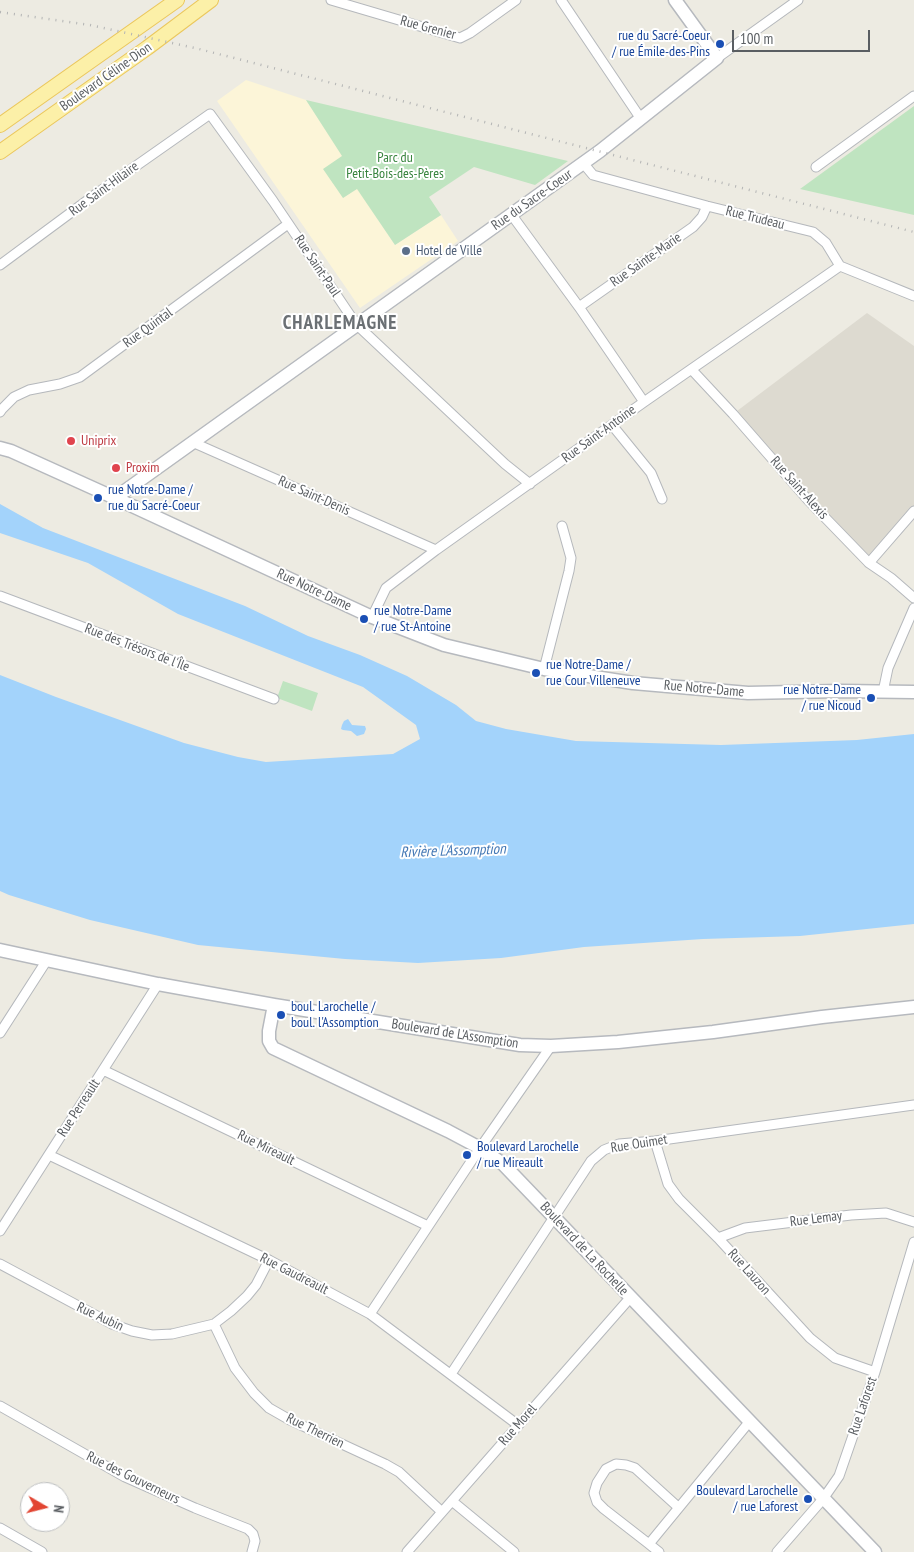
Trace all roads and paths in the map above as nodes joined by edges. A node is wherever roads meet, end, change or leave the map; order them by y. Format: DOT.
graph roads {
  1 [pos="177,0"];
  2 [pos="211,0"];
  3 [pos="330,0"];
  4 [pos="516,0"];
  5 [pos="561,0"];
  6 [pos="675,0"];
  7 [pos="798,0"];
  8 [pos="717,58"];
  9 [pos="914,96"];
  10 [pos="210,114"];
  11 [pos="641,119"];
  12 [pos="2,120"];
  13 [pos="0,152"];
  14 [pos="583,163"];
  15 [pos="816,166"];
  16 [pos="707,206"];
  17 [pos="511,214"];
  18 [pos="288,224"];
  19 [pos="0,266"];
  20 [pos="840,266"];
  21 [pos="914,296"];
  22 [pos="579,307"];
  23 [pos="356,324"];
  24 [pos="692,370"];
  25 [pos="644,402"];
  26 [pos="0,412"];
  27 [pos="612,425"];
  28 [pos="192,442"];
  29 [pos="0,448"];
  30 [pos="530,484"];
  31 [pos="115,498"];
  32 [pos="662,499"];
  33 [pos="914,511"];
  34 [pos="562,526"];
  35 [pos="436,550"];
  36 [pos="869,563"];
  37 [pos="0,596"];
  38 [pos="914,598"];
  39 [pos="914,608"];
  40 [pos="372,617"];
  41 [pos="544,669"];
  42 [pos="882,692"];
  43 [pos="914,692"];
  44 [pos="274,699"];
  45 [pos="0,950"];
  46 [pos="47,960"];
  47 [pos="158,984"];
  48 [pos="274,1006"];
  49 [pos="914,1007"];
  50 [pos="0,1033"];
  51 [pos="551,1046"];
  52 [pos="103,1070"];
  53 [pos="914,1105"];
  54 [pos="655,1141"];
  55 [pos="480,1148"];
  56 [pos="49,1155"];
  57 [pos="555,1217"];
  58 [pos="914,1222"];
  59 [pos="428,1226"];
  60 [pos="0,1231"];
  61 [pos="718,1238"];
  62 [pos="914,1242"];
  63 [pos="268,1260"];
  64 [pos="0,1264"];
  65 [pos="630,1298"];
  66 [pos="370,1314"];
  67 [pos="214,1324"];
  68 [pos="875,1372"];
  69 [pos="451,1374"];
  70 [pos="0,1406"];
  71 [pos="750,1421"];
  72 [pos="518,1425"];
  73 [pos="823,1499"];
  74 [pos="452,1501"];
  75 [pos="678,1507"];
  76 [pos="442,1512"];
  77 [pos="0,1528"];
  78 [pos="648,1544"];
  79 [pos="42,1552"];
  80 [pos="252,1552"];
  81 [pos="407,1552"];
  82 [pos="514,1552"];
  83 [pos="658,1552"];
  84 [pos="777,1552"];
  85 [pos="875,1552"];
  1 -- 12 [label="main road, Boulevard Céline-Dion"];
  2 -- 13 [label="main road, Boulevard Céline-Dion"];
  3 -- 4 [label="street, Rue Grenier"];
  5 -- 11 [label="street"];
  6 -- 8 [label="street"];
  7 -- 8 [label="street, Rue du Sacre-Coeur"];
  8 -- 11 [label="street, Rue du Sacre-Coeur"];
  9 -- 15 [label="street"];
  10 -- 18 [label="street, Rue Saint-Paul"];
  10 -- 19 [label="street, Rue Saint-Hilaire"];
  11 -- 14 [label="street, Rue du Sacre-Coeur"];
  14 -- 16 [label="street, Rue Trudeau"];
  14 -- 17 [label="street, Rue du Sacre-Coeur"];
  16 -- 20 [label="street, Rue Trudeau"];
  16 -- 22 [label="street, Rue Sainte-Marie"];
  17 -- 22 [label="street"];
  17 -- 23 [label="street, Rue du Sacre-Coeur"];
  18 -- 23 [label="street, Rue Saint-Paul"];
  18 -- 26 [label="street, Rue Quintal"];
  20 -- 21 [label="street"];
  20 -- 24 [label="street, Rue Saint-Antoine"];
  22 -- 25 [label="street"];
  23 -- 28 [label="street, Rue du Sacre-Coeur"];
  23 -- 30 [label="street, Rue Saint-Paul"];
  24 -- 25 [label="street, Rue Saint-Antoine"];
  24 -- 36 [label="street, Rue Saint-Alexis"];
  25 -- 27 [label="street, Rue Saint-Antoine"];
  27 -- 30 [label="street, Rue Saint-Antoine"];
  27 -- 32 [label="street"];
  28 -- 31 [label="street, Rue du Sacre-Coeur"];
  28 -- 35 [label="street, Rue Saint-Denis"];
  29 -- 31 [label="street, Rue Notre-Dame"];
  30 -- 35 [label="street, Rue Saint-Antoine"];
  31 -- 40 [label="street, Rue Notre-Dame"];
  33 -- 36 [label="street"];
  34 -- 41 [label="street"];
  35 -- 40 [label="street, Rue Saint-Antoine"];
  36 -- 38 [label="street, Rue Saint-Alexis"];
  37 -- 44 [label="street, Rue des Trésors de l'Île"];
  39 -- 42 [label="street"];
  40 -- 41 [label="street, Rue Notre-Dame"];
  41 -- 42 [label="street, Rue Notre-Dame"];
  42 -- 43 [label="street, Rue Notre-Dame"];
  45 -- 46 [label="street, Boulevard de L'Assomption"];
  46 -- 47 [label="street, Boulevard de L'Assomption"];
  46 -- 50 [label="street"];
  47 -- 48 [label="street, Boulevard de L'Assomption"];
  47 -- 52 [label="street, Rue Perreault"];
  48 -- 51 [label="street, Boulevard de L'Assomption"];
  48 -- 55 [label="street, Boulevard de La Rochelle"];
  49 -- 51 [label="street, Boulevard de L'Assomption"];
  51 -- 55 [label="street"];
  52 -- 56 [label="street, Rue Perreault"];
  52 -- 59 [label="street, Rue Mireault"];
  53 -- 54 [label="street, Rue Ouimet"];
  54 -- 57 [label="street, Rue Ouimet"];
  54 -- 61 [label="street, Rue Lauzon"];
  55 -- 57 [label="street, Boulevard de La Rochelle"];
  55 -- 59 [label="street"];
  56 -- 60 [label="street, Rue Perreault"];
  56 -- 63 [label="street, Rue Gaudreault"];
  57 -- 65 [label="street, Boulevard de La Rochelle"];
  57 -- 69 [label="street, Rue Ouimet"];
  58 -- 61 [label="street, Rue Lemay"];
  59 -- 66 [label="street"];
  61 -- 68 [label="street, Rue Lauzon"];
  62 -- 68 [label="street, Rue Laforest"];
  63 -- 66 [label="street, Rue Gaudreault"];
  63 -- 67 [label="street, Rue Aubin"];
  64 -- 67 [label="street, Rue Aubin"];
  65 -- 71 [label="street, Boulevard de La Rochelle"];
  65 -- 72 [label="street, Rue Morel"];
  66 -- 69 [label="street, Rue Gaudreault"];
  67 -- 76 [label="street, Rue Therrien"];
  68 -- 73 [label="street, Rue Laforest"];
  69 -- 72 [label="street, Rue Gaudreault"];
  70 -- 80 [label="street, Rue des Gouverneurs"];
  71 -- 73 [label="street, Boulevard de La Rochelle"];
  71 -- 75 [label="street"];
  72 -- 74 [label="street, Rue Morel"];
  73 -- 84 [label="street, Rue Laforest"];
  73 -- 85 [label="street, Boulevard de La Rochelle"];
  74 -- 76 [label="street, Rue Morel"];
  74 -- 82 [label="street"];
  75 -- 78 [label="street"];
  75 -- 78 [label="street"];
  76 -- 81 [label="street, Rue Morel"];
  77 -- 79 [label="street"];
  78 -- 83 [label="street"];
}
